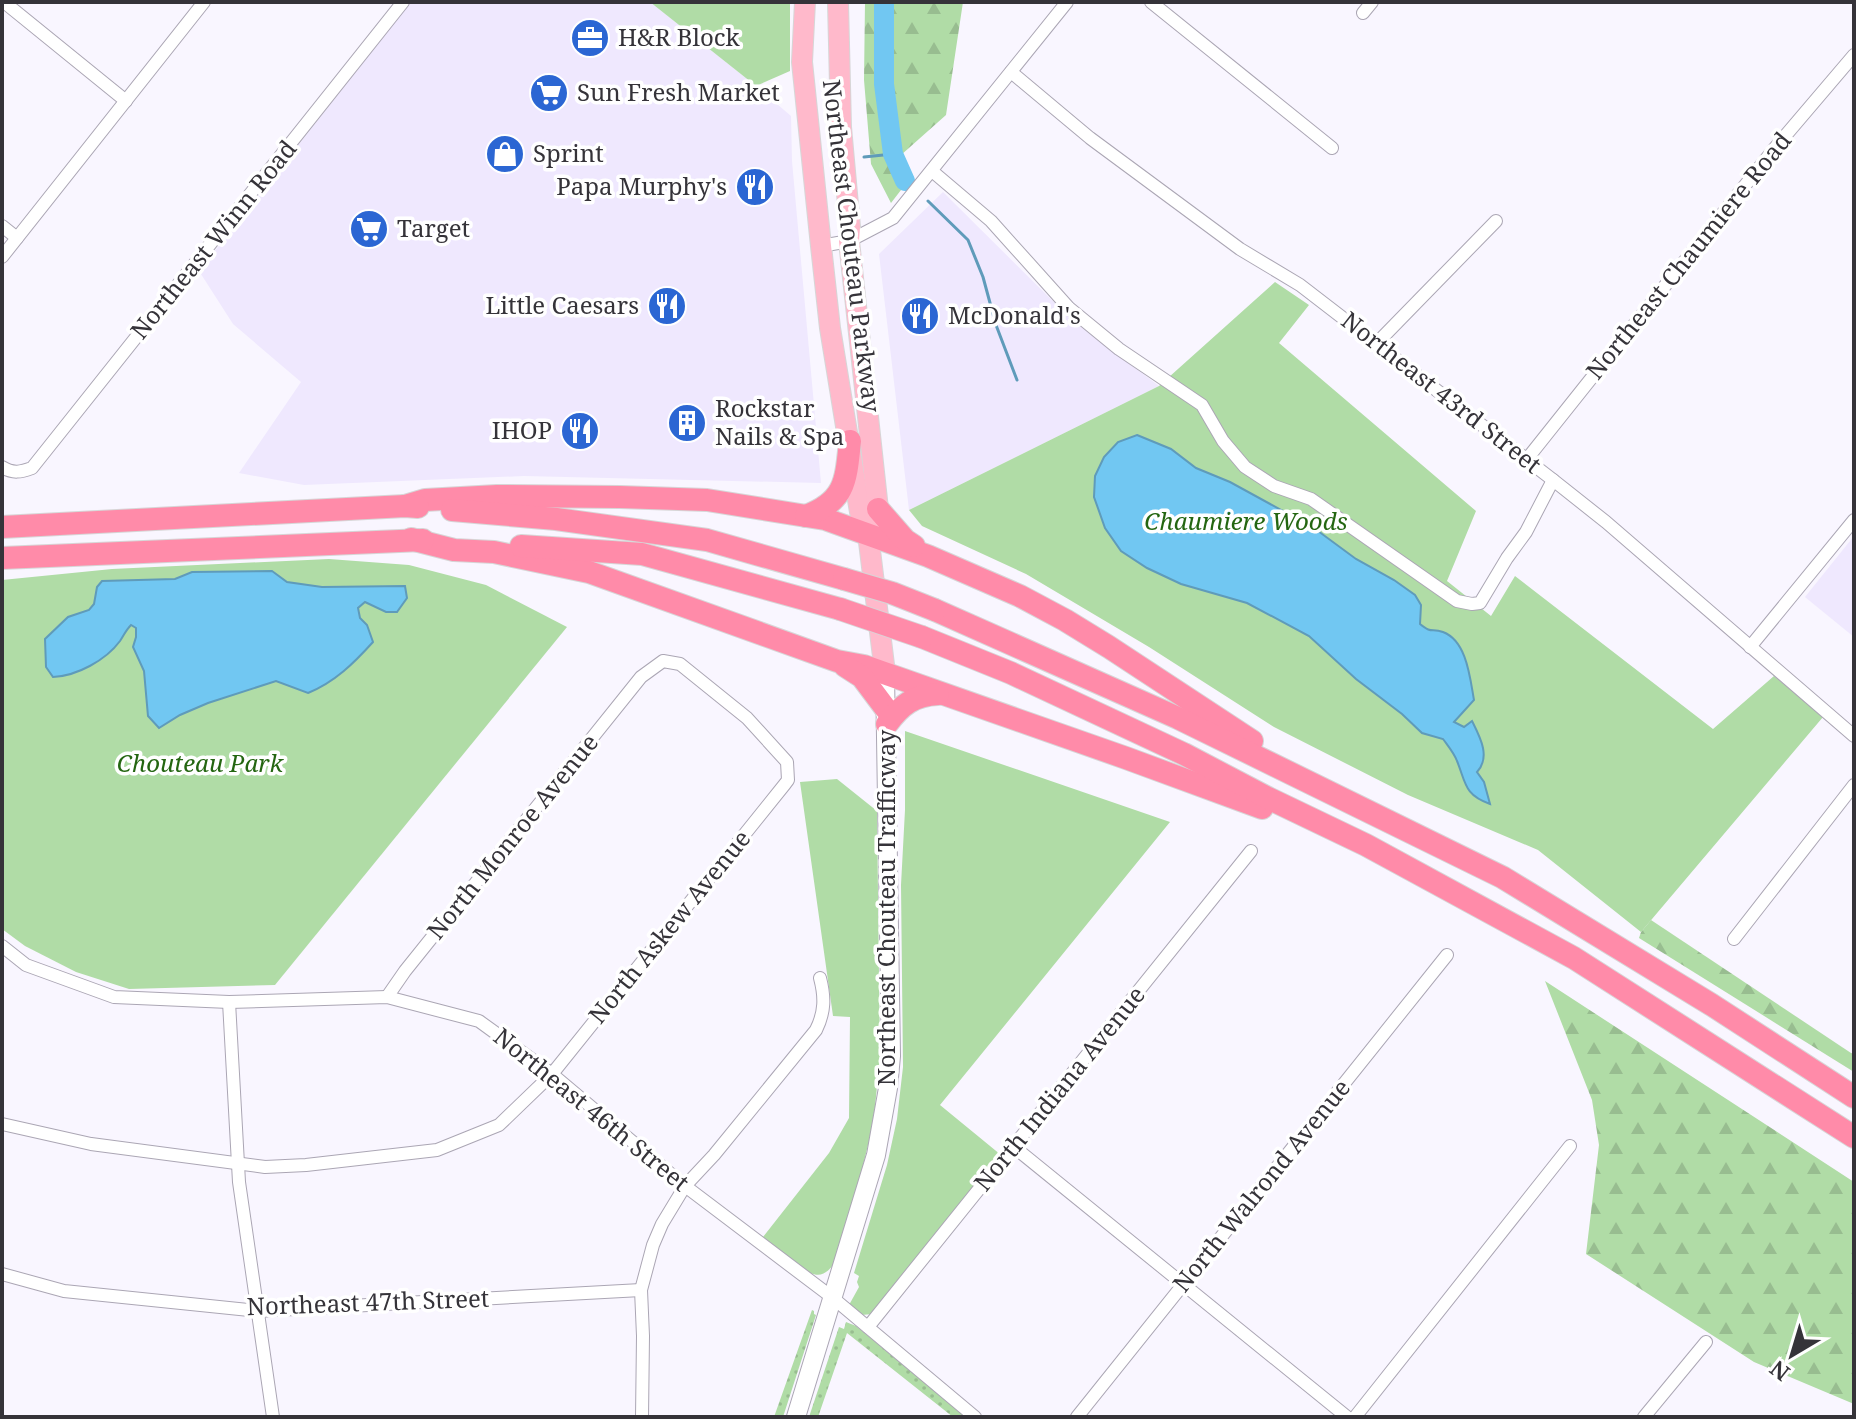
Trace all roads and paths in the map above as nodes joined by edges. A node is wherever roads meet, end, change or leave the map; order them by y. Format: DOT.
graph roads {
  1 [pos="4,2"];
  2 [pos="204,2"];
  3 [pos="805,2"];
  4 [pos="838,2"];
  5 [pos="1151,2"];
  6 [pos="396,4"];
  7 [pos="1062,4"];
  8 [pos="1854,55"];
  9 [pos="1011,72"];
  10 [pos="806,88"];
  11 [pos="126,101"];
  12 [pos="841,127"];
  13 [pos="1332,148"];
  14 [pos="932,171"];
  15 [pos="1496,221"];
  16 [pos="2,226"];
  17 [pos="17,238"];
  18 [pos="849,241"];
  19 [pos="821,246"];
  20 [pos="2,257"];
  21 [pos="1376,344"];
  22 [pos="850,441"];
  23 [pos="1527,459"];
  24 [pos="2,467"];
  25 [pos="1553,480"];
  26 [pos="405,506"];
  27 [pos="878,509"];
  28 [pos="806,516"];
  29 [pos="1854,520"];
  30 [pos="2,527"];
  31 [pos="868,534"];
  32 [pos="411,539"];
  33 [pos="928,556"];
  34 [pos="2,558"];
  35 [pos="1750,647"];
  36 [pos="837,661"];
  37 [pos="885,673"];
  38 [pos="641,677"];
  39 [pos="944,694"];
  40 [pos="886,716"];
  41 [pos="1854,736"];
  42 [pos="1854,785"];
  43 [pos="1340,798"];
  44 [pos="1366,845"];
  45 [pos="1251,851"];
  46 [pos="1734,939"];
  47 [pos="2,946"];
  48 [pos="1447,955"];
  49 [pos="820,978"];
  50 [pos="387,997"];
  51 [pos="229,1002"];
  52 [pos="552,1074"];
  53 [pos="1854,1097"];
  54 [pos="2,1124"];
  55 [pos="1854,1137"];
  56 [pos="1570,1146"];
  57 [pos="1014,1147"];
  58 [pos="237,1163"];
  59 [pos="685,1186"];
  60 [pos="2,1274"];
  61 [pos="1183,1284"];
  62 [pos="641,1290"];
  63 [pos="833,1298"];
  64 [pos="258,1311"];
  65 [pos="868,1327"];
  66 [pos="1706,1342"];
  67 [pos="273,1417"];
  68 [pos="642,1417"];
  69 [pos="796,1417"];
  70 [pos="975,1417"];
  71 [pos="1077,1417"];
  72 [pos="1347,1417"];
  73 [pos="1355,1417"];
  74 [pos="1644,1417"];
  1 -- 11 [label="street"];
  2 -- 11 [label="street"];
  3 -- 10 [label="main road, Northeast Chouteau Parkway"];
  4 -- 12 [label="main road, Northeast Chouteau Parkway"];
  5 -- 13 [label="street"];
  6 -- 24 [label="street, Northeast Winn Road"];
  7 -- 9 [label="street"];
  8 -- 23 [label="street, Northeast Chaumiere Road"];
  9 -- 14 [label="street"];
  9 -- 21 [label="street, Northeast 43rd Street"];
  10 -- 12 [label="main road"];
  10 -- 19 [label="main road, Northeast Chouteau Parkway"];
  11 -- 17 [label="street"];
  12 -- 18 [label="main road, Northeast Chouteau Parkway"];
  14 -- 18 [label="street"];
  14 -- 25 [label="street"];
  15 -- 21 [label="street"];
  16 -- 17 [label="street"];
  17 -- 20 [label="street"];
  18 -- 19 [label="street"];
  18 -- 27 [label="main road, Northeast Chouteau Parkway"];
  19 -- 22 [label="main road, Northeast Chouteau Parkway"];
  21 -- 23 [label="street, Northeast 43rd Street"];
  22 -- 28 [label="highway"];
  22 -- 31 [label="main road, Northeast Chouteau Parkway"];
  23 -- 25 [label="street, Northeast 43rd Street"];
  25 -- 35 [label="street, Northeast 43rd Street"];
  26 -- 28 [label="highway"];
  26 -- 30 [label="highway"];
  26 -- 43 [label="highway, bridge"];
  27 -- 31 [label="main road, Northeast Chouteau Parkway"];
  27 -- 33 [label="highway"];
  28 -- 31 [label="highway"];
  29 -- 35 [label="street"];
  31 -- 33 [label="highway"];
  31 -- 37 [label="main road"];
  32 -- 34 [label="highway"];
  32 -- 36 [label="highway"];
  32 -- 44 [label="highway, bridge"];
  33 -- 43 [label="highway"];
  35 -- 41 [label="street, Northeast 43rd Street"];
  36 -- 37 [label="highway"];
  36 -- 40 [label="highway"];
  37 -- 39 [label="highway"];
  37 -- 40 [label="main road, Northeast Chouteau Trafficway"];
  38 -- 50 [label="street, North Monroe Avenue"];
  38 -- 52 [label="street, North Askew Avenue"];
  39 -- 40 [label="highway"];
  39 -- 44 [label="highway"];
  40 -- 63 [label="main road, Northeast Chouteau Trafficway"];
  42 -- 46 [label="street"];
  43 -- 53 [label="highway"];
  44 -- 55 [label="highway"];
  45 -- 57 [label="street, North Indiana Avenue"];
  47 -- 51 [label="street, Northeast 46th Street"];
  48 -- 61 [label="street, North Walrond Avenue"];
  49 -- 59 [label="street"];
  50 -- 51 [label="street, Northeast 46th Street"];
  50 -- 52 [label="street, Northeast 46th Street"];
  51 -- 58 [label="street"];
  52 -- 58 [label="street, North Askew Avenue"];
  52 -- 59 [label="street, Northeast 46th Street"];
  54 -- 58 [label="street, North Askew Avenue"];
  56 -- 73 [label="street"];
  57 -- 61 [label="street"];
  57 -- 65 [label="street, North Indiana Avenue"];
  58 -- 64 [label="street"];
  59 -- 62 [label="street"];
  59 -- 63 [label="street, Northeast 46th Street"];
  60 -- 64 [label="street, Northeast 47th Street"];
  61 -- 71 [label="street, North Walrond Avenue"];
  61 -- 72 [label="street"];
  62 -- 64 [label="street, Northeast 47th Street"];
  62 -- 68 [label="street"];
  63 -- 65 [label="street, Northeast 46th Street"];
  63 -- 69 [label="main road, Northeast Chouteau Trafficway"];
  64 -- 67 [label="street"];
  65 -- 70 [label="street, Northeast 46th Street"];
  66 -- 74 [label="street"];
}
